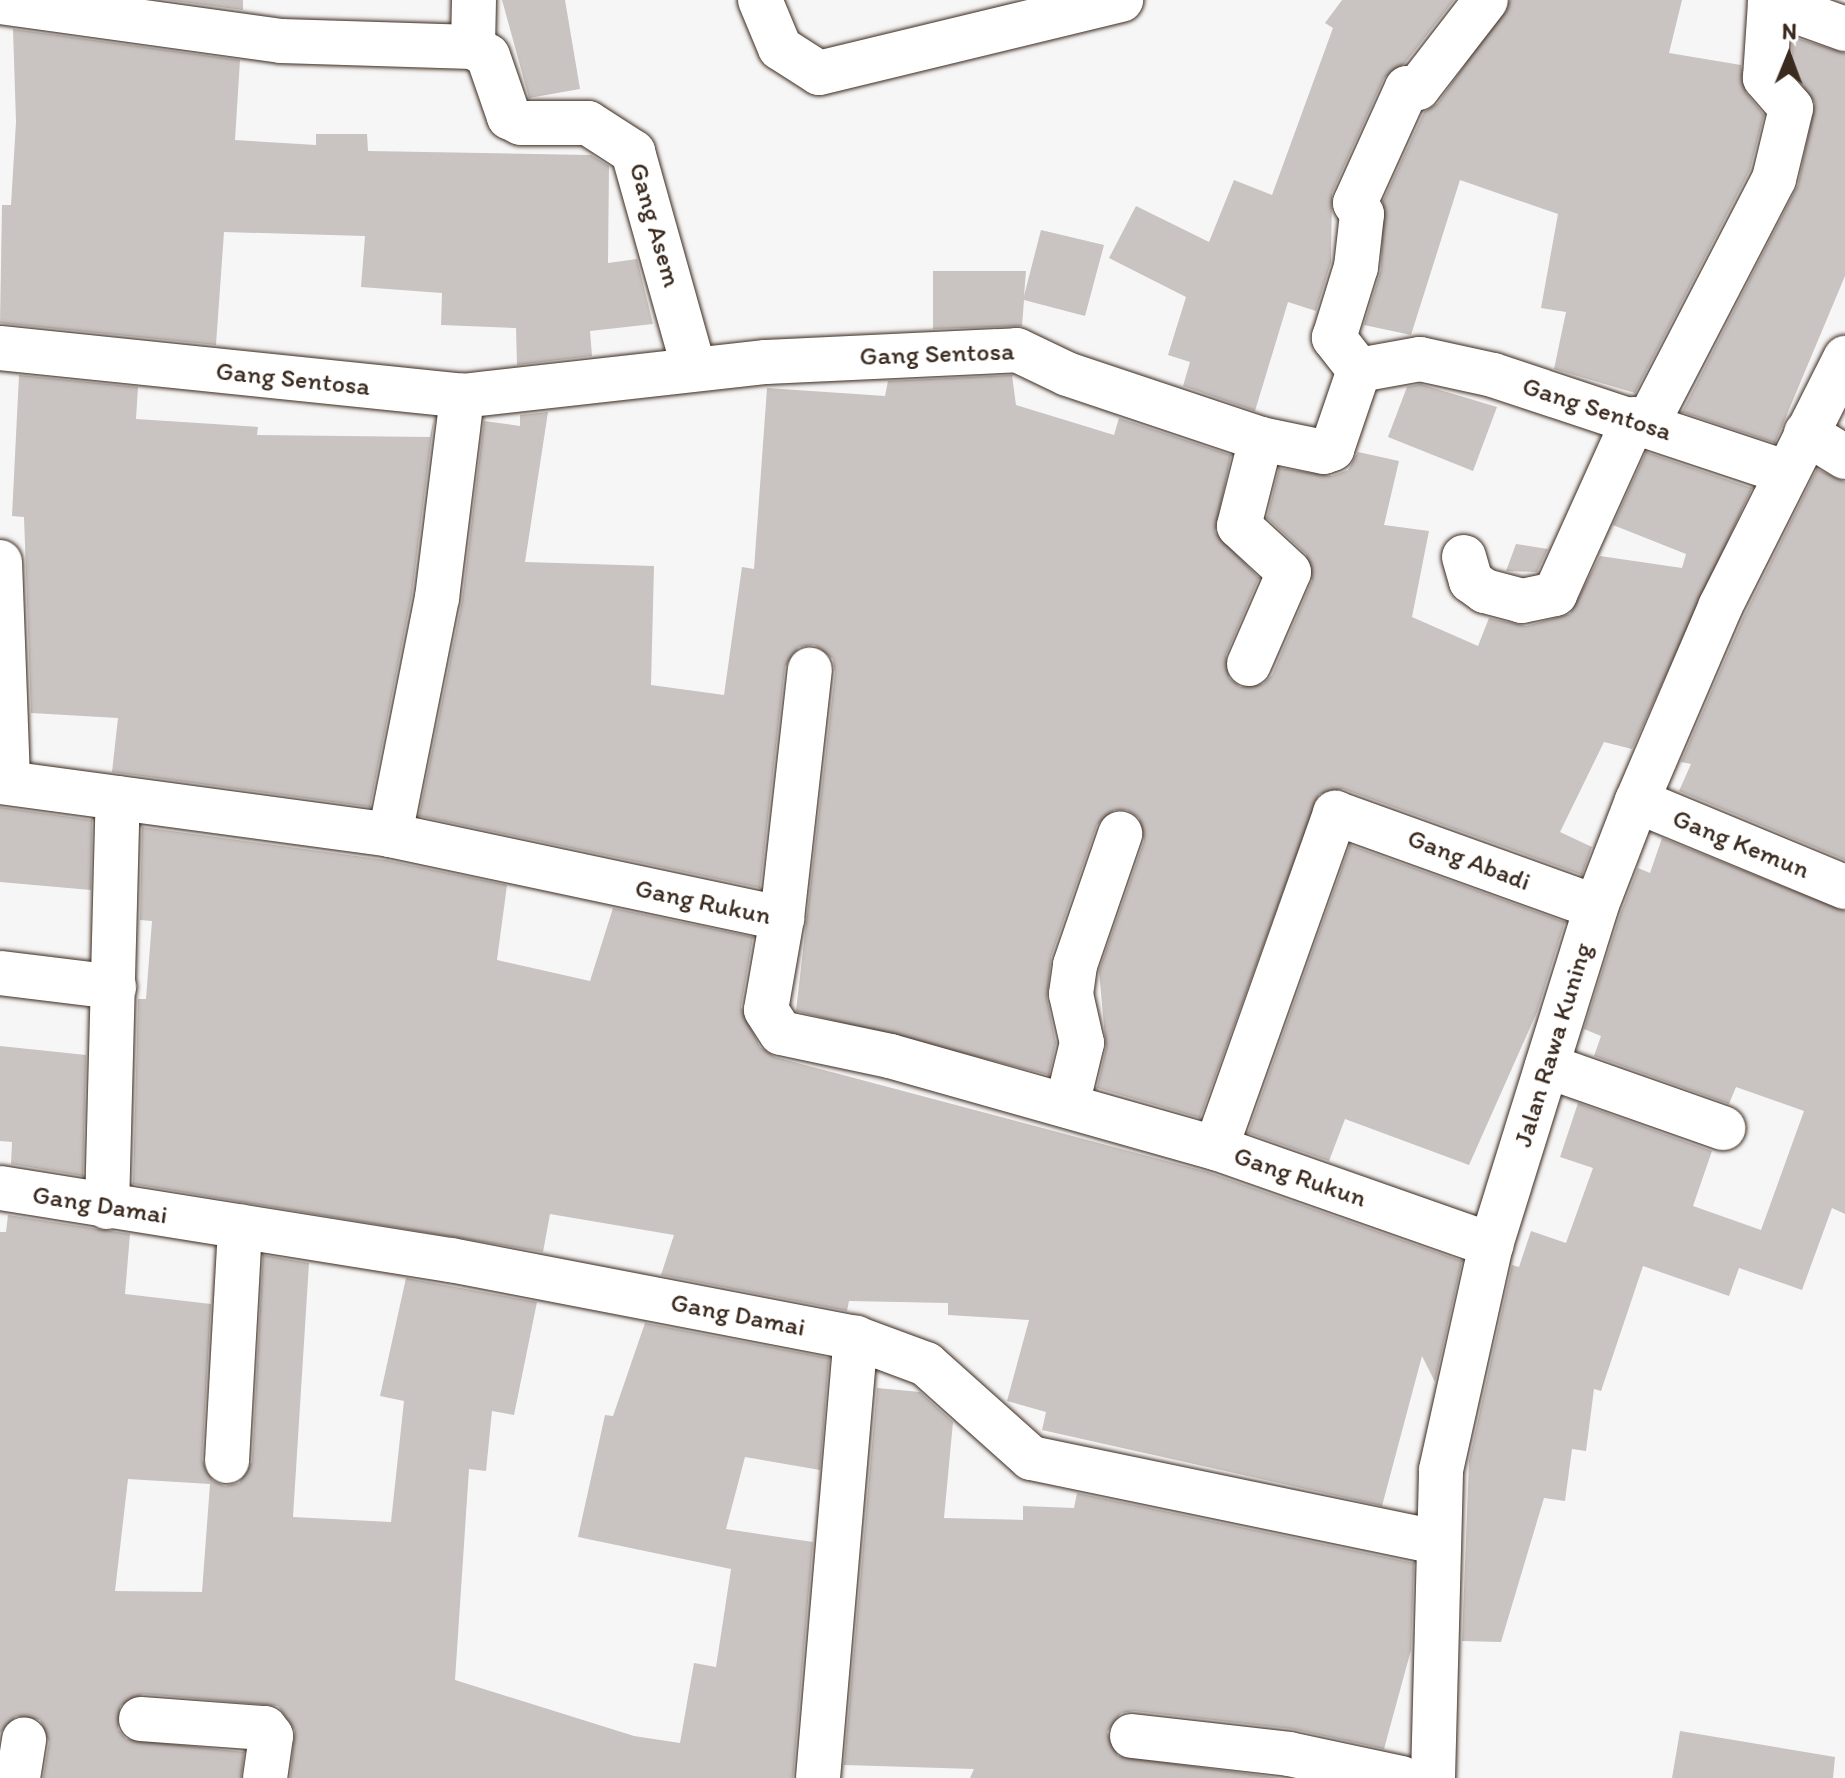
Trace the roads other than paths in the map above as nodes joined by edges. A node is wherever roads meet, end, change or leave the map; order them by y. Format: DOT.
graph roads {
  1 [pos="474,0"];
  2 [pos="760,0"];
  3 [pos="1486,0"];
  4 [pos="1117,1"];
  5 [pos="0,2"];
  6 [pos="1845,29"];
  7 [pos="473,47"];
  8 [pos="0,348"];
  9 [pos="1845,358"];
  10 [pos="694,369"];
  11 [pos="1359,370"];
  12 [pos="462,396"];
  13 [pos="1640,422"];
  14 [pos="1806,433"];
  15 [pos="1261,439"];
  16 [pos="1845,457"];
  17 [pos="1784,472"];
  18 [pos="1464,557"];
  19 [pos="0,562"];
  20 [pos="1249,664"];
  21 [pos="810,670"];
  22 [pos="4,782"];
  23 [pos="118,798"];
  24 [pos="1637,801"];
  25 [pos="1120,834"];
  26 [pos="390,835"];
  27 [pos="1845,887"];
  28 [pos="1596,907"];
  29 [pos="782,918"];
  30 [pos="0,973"];
  31 [pos="114,987"];
  32 [pos="1547,1066"];
  33 [pos="1067,1105"];
  34 [pos="1723,1128"];
  35 [pos="1216,1148"];
  36 [pos="0,1188"];
  37 [pos="107,1207"];
  38 [pos="240,1226"];
  39 [pos="1491,1245"];
  40 [pos="856,1338"];
  41 [pos="227,1461"];
  42 [pos="1435,1542"];
  43 [pos="141,1719"];
  44 [pos="1132,1736"];
  45 [pos="265,1778"];
  46 [pos="818,1778"];
  47 [pos="1401,1778"];
  48 [pos="1433,1778"];
  1 -- 7 [label="street"];
  2 -- 4 [label="street"];
  3 -- 11 [label="street"];
  5 -- 7 [label="street"];
  6 -- 13 [label="street"];
  7 -- 10 [label="street, Gang Asem"];
  8 -- 12 [label="street, Gang Sentosa"];
  9 -- 14 [label="street, Jalan Rawa Kuning"];
  10 -- 12 [label="street, Gang Sentosa"];
  10 -- 15 [label="street, Gang Sentosa"];
  11 -- 13 [label="street, Gang Sentosa"];
  11 -- 15 [label="street, Gang Sentosa"];
  12 -- 26 [label="street"];
  13 -- 17 [label="street, Gang Sentosa"];
  13 -- 18 [label="street"];
  14 -- 16 [label="street"];
  14 -- 17 [label="street, Jalan Rawa Kuning"];
  15 -- 20 [label="street"];
  17 -- 24 [label="street, Jalan Rawa Kuning"];
  19 -- 22 [label="street"];
  21 -- 29 [label="street"];
  22 -- 23 [label="street, Gang Rukun"];
  23 -- 26 [label="street, Gang Rukun"];
  23 -- 31 [label="street"];
  24 -- 27 [label="street, Gang Kemun"];
  24 -- 28 [label="street, Jalan Rawa Kuning"];
  25 -- 33 [label="street"];
  26 -- 29 [label="street, Gang Rukun"];
  28 -- 32 [label="street, Jalan Rawa Kuning"];
  28 -- 35 [label="street, Gang Abadi"];
  29 -- 33 [label="street, Gang Rukun"];
  30 -- 31 [label="street"];
  31 -- 37 [label="street"];
  32 -- 34 [label="street"];
  32 -- 39 [label="street, Jalan Rawa Kuning"];
  33 -- 35 [label="street, Gang Rukun"];
  35 -- 39 [label="street, Gang Rukun"];
  36 -- 37 [label="street, Gang Damai"];
  37 -- 38 [label="street, Gang Damai"];
  38 -- 40 [label="street, Gang Damai"];
  38 -- 41 [label="street"];
  39 -- 42 [label="street, Jalan Rawa Kuning"];
  40 -- 42 [label="street, Gang Damai"];
  40 -- 46 [label="street"];
  42 -- 48 [label="street, Jalan Rawa Kuning"];
  43 -- 45 [label="street"];
  44 -- 47 [label="street"];
}
